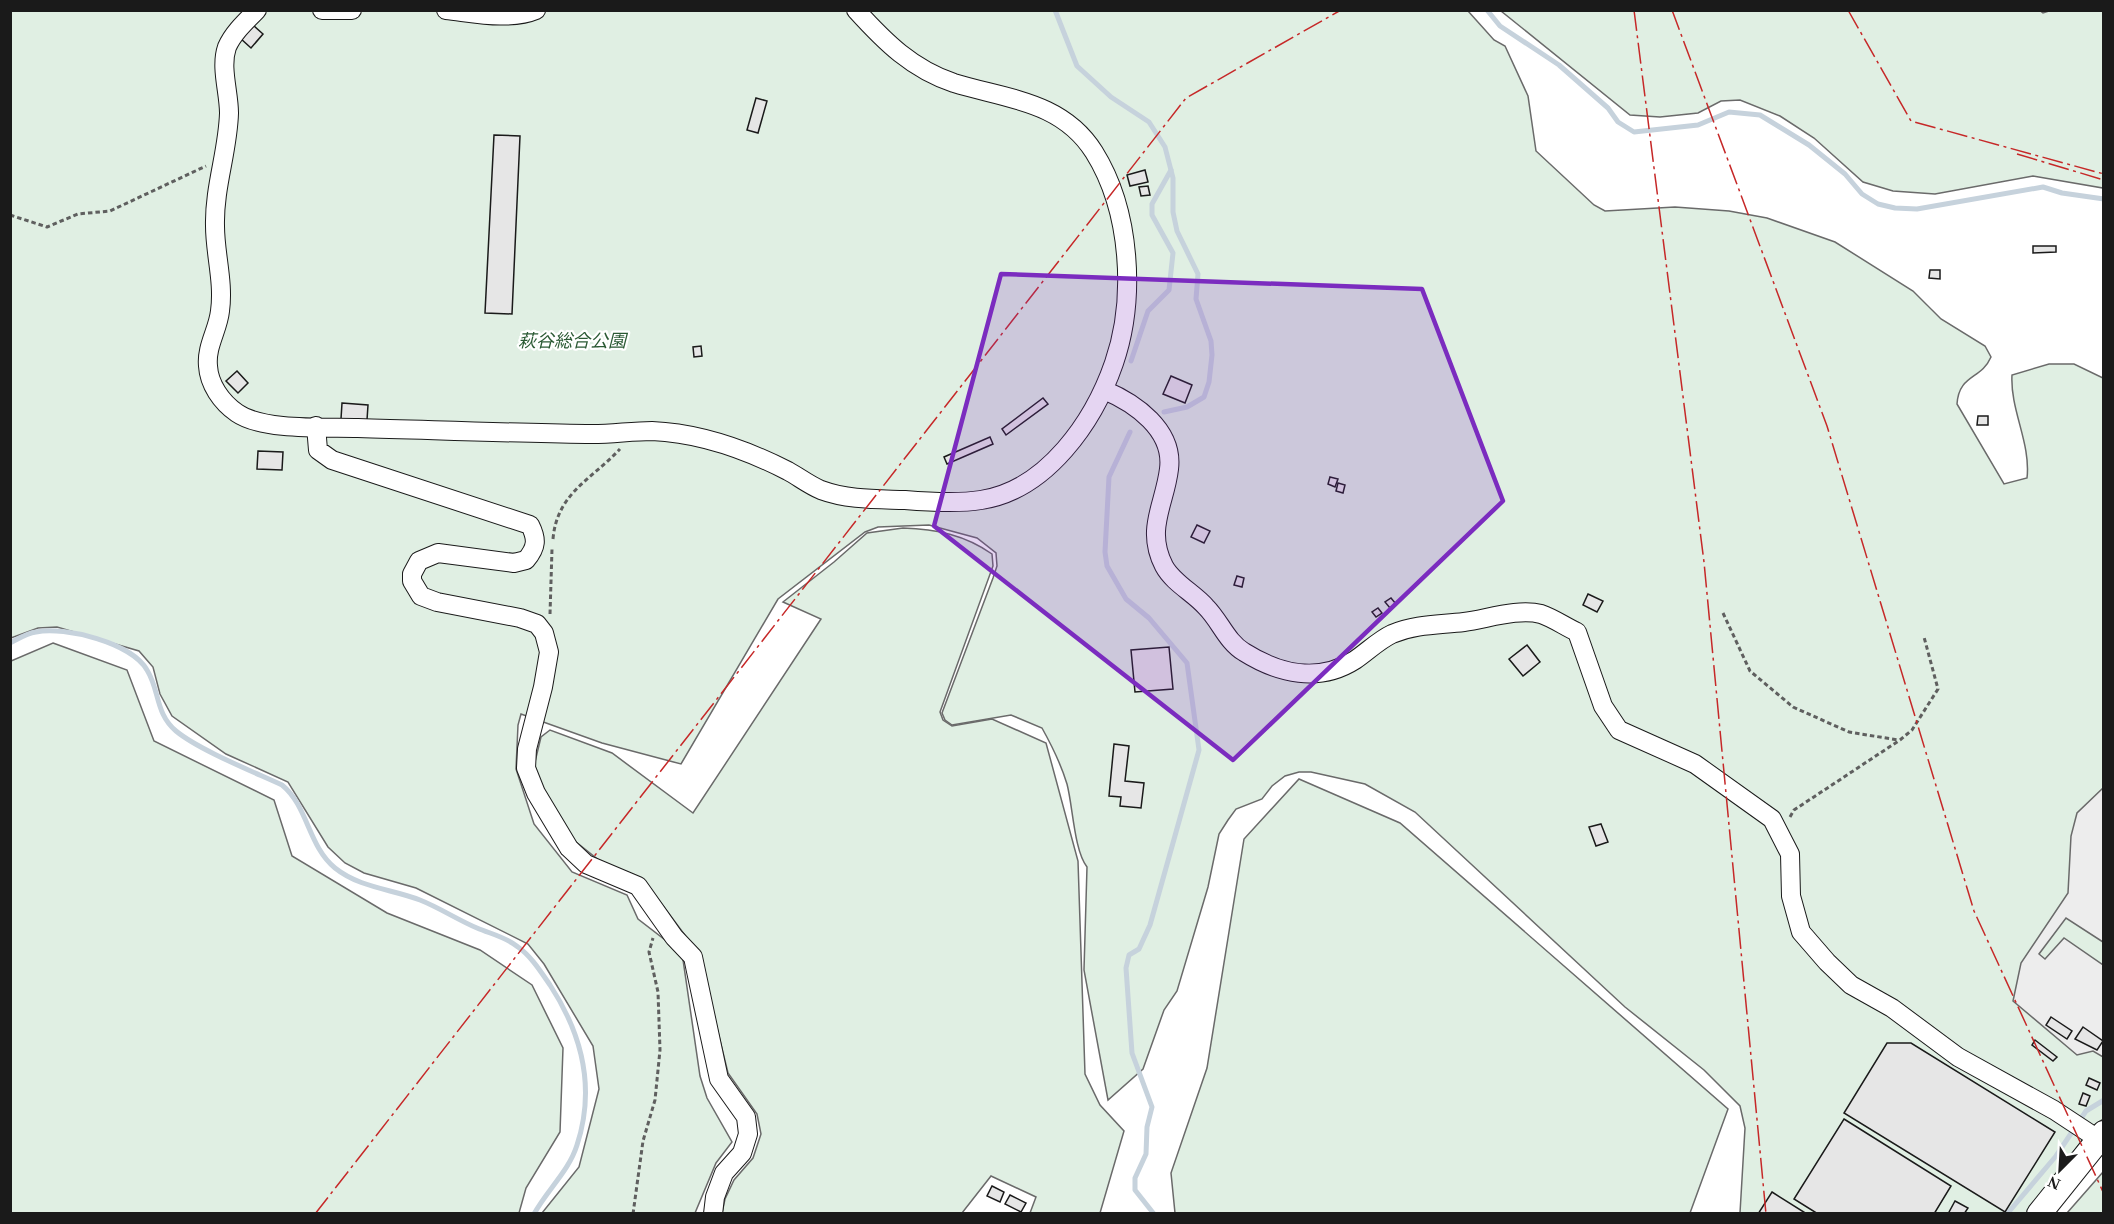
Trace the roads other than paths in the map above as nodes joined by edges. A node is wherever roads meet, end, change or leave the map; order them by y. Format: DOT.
graph roads {
  1 [pos="257,10"];
  2 [pos="322,10"];
  3 [pos="352,10"];
  4 [pos="446,10"];
  5 [pos="536,10"];
  6 [pos="856,10"];
  7 [pos="1104,390"];
  8 [pos="316,426"];
  9 [pos="2101,1136"];
  10 [pos="713,1214"];
  11 [pos="2039,1214"];
  1 -- 8 [label="street"];
  2 -- 3 [label="street"];
  4 -- 5 [label="street"];
  6 -- 7 [label="street"];
  7 -- 8 [label="street"];
  7 -- 9 [label="street"];
  8 -- 10 [label="street"];
  9 -- 11 [label="main road"];
}
